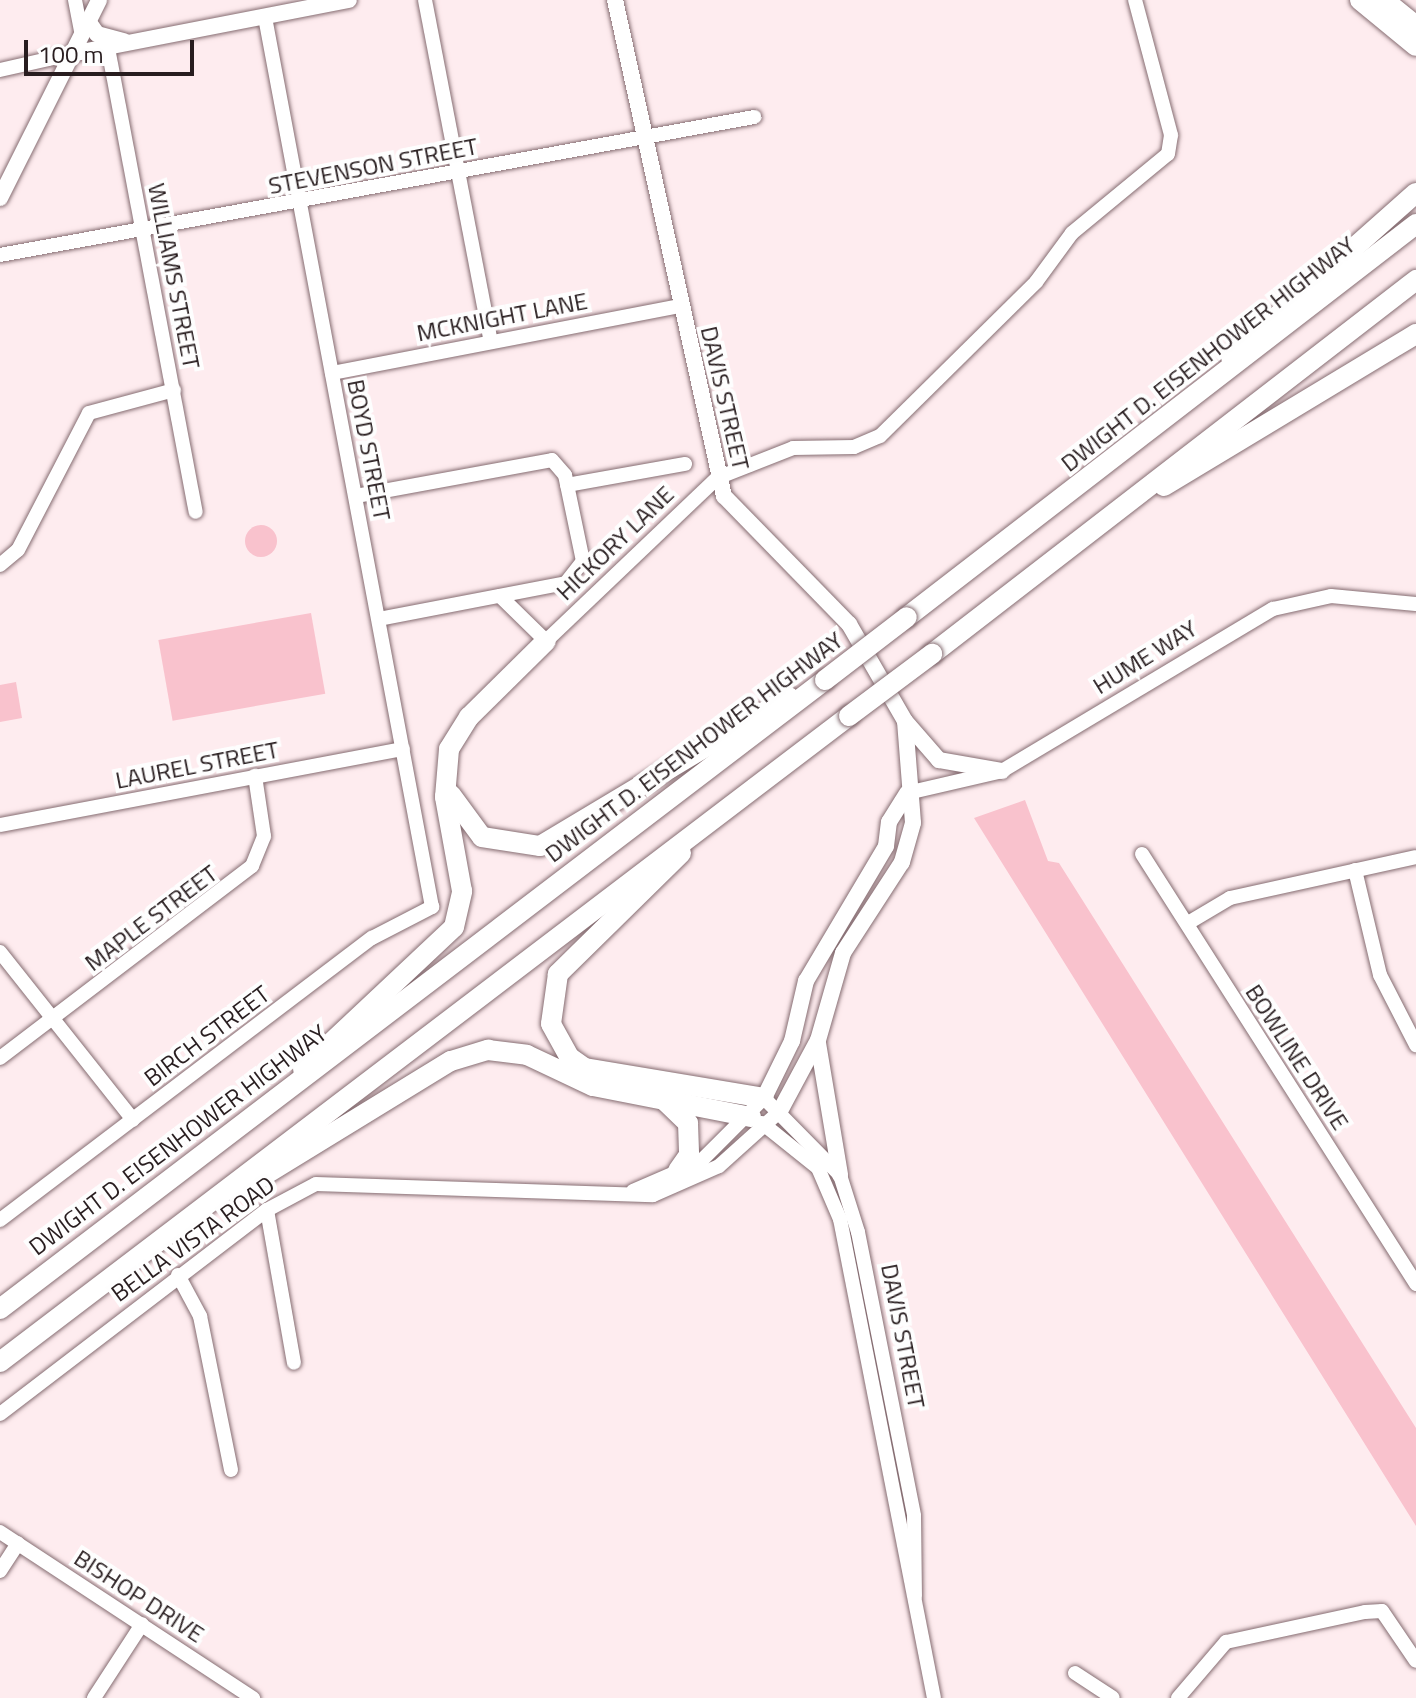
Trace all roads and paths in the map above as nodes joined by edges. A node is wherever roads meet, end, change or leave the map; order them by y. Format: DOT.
graph roads {
  1 [pos="75,0"];
  2 [pos="99,0"];
  3 [pos="349,0"];
  4 [pos="425,0"];
  5 [pos="615,0"];
  6 [pos="1135,0"];
  7 [pos="1360,0"];
  8 [pos="1384,0"];
  9 [pos="265,17"];
  10 [pos="1416,26"];
  11 [pos="85,28"];
  12 [pos="134,42"];
  13 [pos="1416,46"];
  14 [pos="108,48"];
  15 [pos="71,54"];
  16 [pos="0,70"];
  17 [pos="754,117"];
  18 [pos="645,137"];
  19 [pos="458,171"];
  20 [pos="1416,193"];
  21 [pos="0,198"];
  22 [pos="299,202"];
  23 [pos="1416,224"];
  24 [pos="143,232"];
  25 [pos="0,255"];
  26 [pos="1416,280"];
  27 [pos="679,306"];
  28 [pos="1416,334"];
  29 [pos="491,342"];
  30 [pos="332,373"];
  31 [pos="174,390"];
  32 [pos="1167,419"];
  33 [pos="685,464"];
  34 [pos="717,478"];
  35 [pos="567,485"];
  36 [pos="356,496"];
  37 [pos="1125,505"];
  38 [pos="196,512"];
  39 [pos="0,565"];
  40 [pos="500,596"];
  41 [pos="1416,604"];
  42 [pos="379,619"];
  43 [pos="546,641"];
  44 [pos="825,680"];
  45 [pos="905,721"];
  46 [pos="403,749"];
  47 [pos="1002,771"];
  48 [pos="255,776"];
  49 [pos="445,779"];
  50 [pos="907,793"];
  51 [pos="0,825"];
  52 [pos="702,827"];
  53 [pos="1142,854"];
  54 [pos="1416,857"];
  55 [pos="1355,870"];
  56 [pos="431,891"];
  57 [pos="1188,923"];
  58 [pos="0,952"];
  59 [pos="56,1018"];
  60 [pos="1412,1029"];
  61 [pos="818,1040"];
  62 [pos="1416,1045"];
  63 [pos="0,1058"];
  64 [pos="286,1091"];
  65 [pos="663,1099"];
  66 [pos="772,1105"];
  67 [pos="133,1120"];
  68 [pos="760,1122"];
  69 [pos="678,1171"];
  70 [pos="840,1175"];
  71 [pos="633,1191"];
  72 [pos="209,1203"];
  73 [pos="267,1210"];
  74 [pos="0,1220"];
  75 [pos="178,1275"];
  76 [pos="1416,1284"];
  77 [pos="0,1309"];
  78 [pos="0,1362"];
  79 [pos="294,1363"];
  80 [pos="0,1414"];
  81 [pos="231,1470"];
  82 [pos="0,1532"];
  83 [pos="18,1543"];
  84 [pos="0,1571"];
  85 [pos="915,1596"];
  86 [pos="142,1624"];
  87 [pos="1416,1661"];
  88 [pos="1075,1673"];
  89 [pos="94,1698"];
  90 [pos="253,1698"];
  91 [pos="934,1698"];
  92 [pos="1113,1698"];
  93 [pos="1178,1698"];
  1 -- 11 [label="street"];
  2 -- 11 [label="main road"];
  3 -- 9 [label="main road"];
  4 -- 19 [label="street"];
  5 -- 18 [label="main road, DAVIS STREET"];
  6 -- 34 [label="street"];
  7 -- 13 [label="highway"];
  8 -- 10 [label="highway"];
  9 -- 12 [label="main road"];
  9 -- 22 [label="street, BOYD STREET"];
  11 -- 12 [label="main road"];
  11 -- 15 [label="main road"];
  12 -- 14 [label="main road"];
  14 -- 15 [label="main road"];
  14 -- 24 [label="street, WILLIAMS STREET"];
  15 -- 16 [label="street"];
  15 -- 21 [label="main road"];
  17 -- 18 [label="street, STEVENSON STREET"];
  18 -- 19 [label="street, STEVENSON STREET"];
  18 -- 27 [label="main road, DAVIS STREET"];
  19 -- 22 [label="street, STEVENSON STREET"];
  19 -- 29 [label="street"];
  20 -- 32 [label="highway"];
  22 -- 24 [label="street, STEVENSON STREET"];
  22 -- 30 [label="street, BOYD STREET"];
  23 -- 32 [label="highway, DWIGHT D. EISENHOWER HIGHWAY"];
  24 -- 25 [label="street, STEVENSON STREET"];
  24 -- 31 [label="street, WILLIAMS STREET"];
  26 -- 37 [label="highway"];
  27 -- 29 [label="street, MCKNIGHT LANE"];
  27 -- 34 [label="main road, DAVIS STREET"];
  28 -- 37 [label="highway"];
  29 -- 30 [label="street, MCKNIGHT LANE"];
  30 -- 36 [label="street, BOYD STREET"];
  31 -- 38 [label="street, WILLIAMS STREET"];
  31 -- 39 [label="street"];
  32 -- 44 [label="highway, DWIGHT D. EISENHOWER HIGHWAY, bridge"];
  33 -- 35 [label="street"];
  34 -- 43 [label="street, HICKORY LANE"];
  34 -- 45 [label="main road, DAVIS STREET"];
  35 -- 36 [label="street"];
  35 -- 40 [label="street"];
  36 -- 42 [label="street, BOYD STREET"];
  37 -- 52 [label="highway, bridge"];
  40 -- 42 [label="street"];
  40 -- 43 [label="street"];
  41 -- 47 [label="street, HUME WAY"];
  42 -- 46 [label="street, BOYD STREET"];
  43 -- 49 [label="highway"];
  44 -- 49 [label="highway"];
  44 -- 64 [label="highway, DWIGHT D. EISENHOWER HIGHWAY"];
  45 -- 47 [label="main road"];
  45 -- 50 [label="main road, DAVIS STREET"];
  46 -- 48 [label="street, LAUREL STREET"];
  46 -- 56 [label="street, BOYD STREET"];
  47 -- 50 [label="street, HUME WAY"];
  48 -- 51 [label="street, LAUREL STREET"];
  48 -- 59 [label="street, MAPLE STREET"];
  49 -- 64 [label="highway"];
  50 -- 61 [label="main road, DAVIS STREET"];
  50 -- 66 [label="main road, DAVIS STREET"];
  52 -- 66 [label="highway"];
  52 -- 72 [label="highway"];
  53 -- 57 [label="street, BOWLINE DRIVE"];
  54 -- 55 [label="street"];
  55 -- 57 [label="street"];
  55 -- 60 [label="street"];
  56 -- 67 [label="street, BIRCH STREET"];
  57 -- 76 [label="street, BOWLINE DRIVE"];
  58 -- 59 [label="street"];
  59 -- 63 [label="street, MAPLE STREET"];
  59 -- 67 [label="street"];
  60 -- 62 [label="street"];
  61 -- 66 [label="main road, DAVIS STREET"];
  61 -- 70 [label="main road"];
  64 -- 77 [label="highway, DWIGHT D. EISENHOWER HIGHWAY"];
  65 -- 68 [label="highway"];
  65 -- 69 [label="highway"];
  65 -- 72 [label="highway"];
  66 -- 68 [label="street, DAVIS STREET"];
  66 -- 70 [label="street, DAVIS STREET"];
  67 -- 74 [label="street, BIRCH STREET"];
  68 -- 69 [label="street, BELLA VISTA ROAD"];
  68 -- 71 [label="street, BELLA VISTA ROAD"];
  68 -- 85 [label="street, DAVIS STREET"];
  69 -- 71 [label="street, BELLA VISTA ROAD"];
  70 -- 85 [label="street, DAVIS STREET"];
  71 -- 73 [label="street, BELLA VISTA ROAD"];
  72 -- 78 [label="highway"];
  73 -- 75 [label="street, BELLA VISTA ROAD"];
  73 -- 79 [label="street"];
  75 -- 80 [label="street, BELLA VISTA ROAD"];
  75 -- 81 [label="street"];
  82 -- 83 [label="street, BISHOP DRIVE"];
  83 -- 84 [label="street"];
  83 -- 86 [label="street, BISHOP DRIVE"];
  85 -- 91 [label="street, DAVIS STREET"];
  86 -- 89 [label="street"];
  86 -- 90 [label="street, BISHOP DRIVE"];
  87 -- 93 [label="street"];
  88 -- 92 [label="street"];
}
